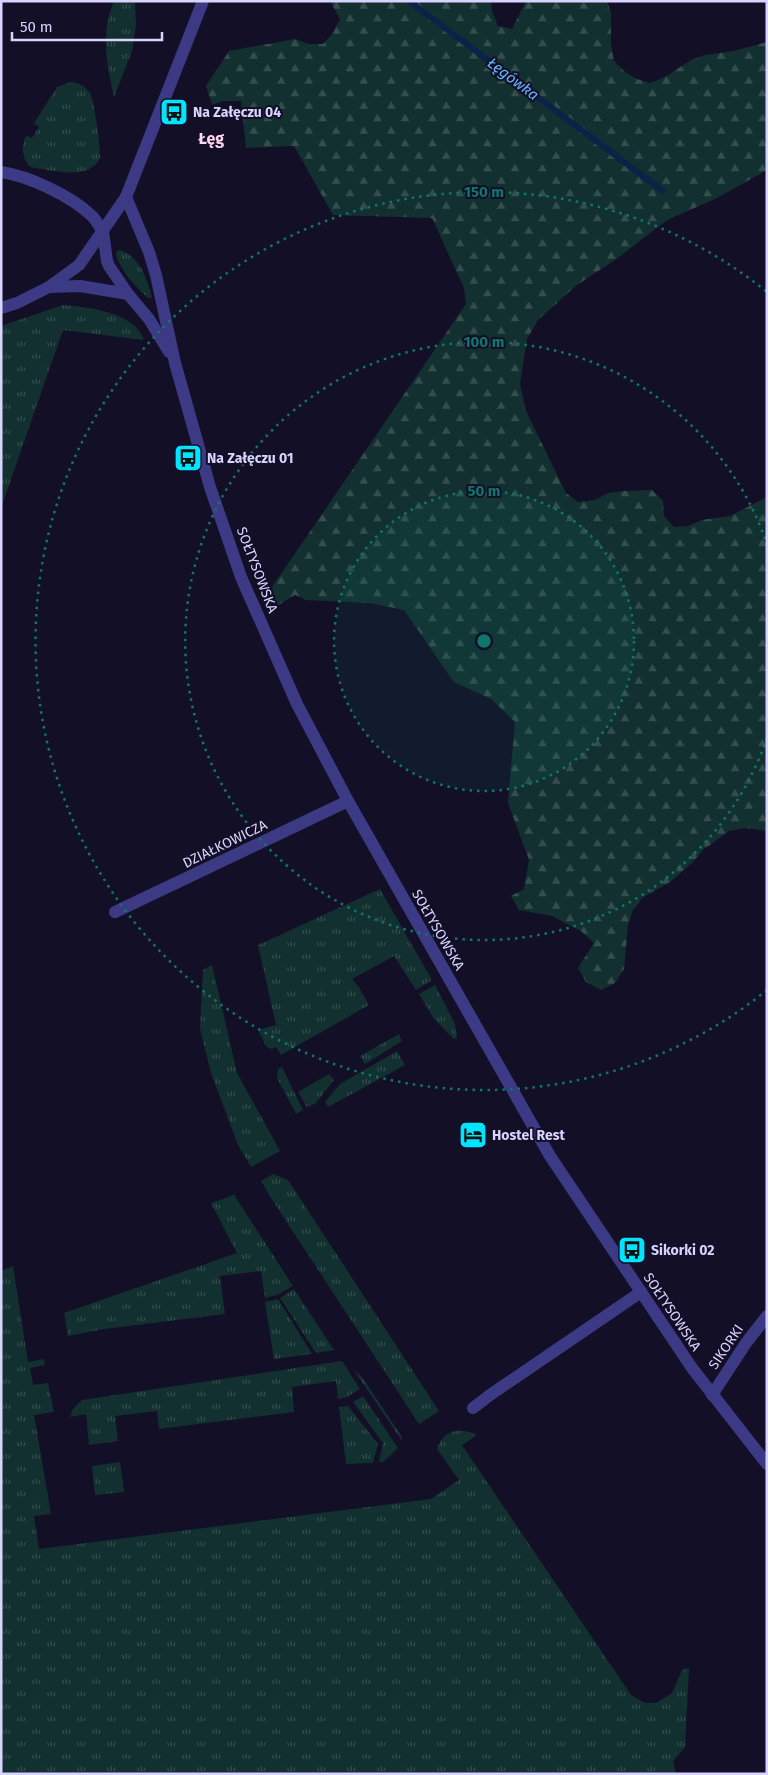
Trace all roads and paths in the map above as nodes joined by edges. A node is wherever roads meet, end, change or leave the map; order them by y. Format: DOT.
graph roads {
  1 [pos="202,1"];
  2 [pos="1,172"];
  3 [pos="126,197"];
  4 [pos="103,231"];
  5 [pos="49,286"];
  6 [pos="128,294"];
  7 [pos="1,308"];
  8 [pos="175,363"];
  9 [pos="348,802"];
  10 [pos="115,912"];
  11 [pos="641,1292"];
  12 [pos="767,1316"];
  13 [pos="712,1395"];
  14 [pos="473,1408"];
  15 [pos="767,1464"];
  1 -- 3 [label="street"];
  2 -- 4 [label="street"];
  3 -- 4 [label="street"];
  3 -- 8 [label="street, SOŁTYSOWSKA"];
  4 -- 5 [label="street"];
  4 -- 6 [label="street, SOŁTYSOWSKA"];
  5 -- 6 [label="street"];
  5 -- 7 [label="street"];
  6 -- 8 [label="street, SOŁTYSOWSKA"];
  8 -- 9 [label="street, SOŁTYSOWSKA"];
  9 -- 10 [label="street, DZIAŁKOWICZA"];
  9 -- 11 [label="street, SOŁTYSOWSKA"];
  11 -- 13 [label="street, SOŁTYSOWSKA"];
  11 -- 14 [label="street"];
  12 -- 13 [label="street, SIKORKI"];
  13 -- 15 [label="street, SOŁTYSOWSKA"];
}
